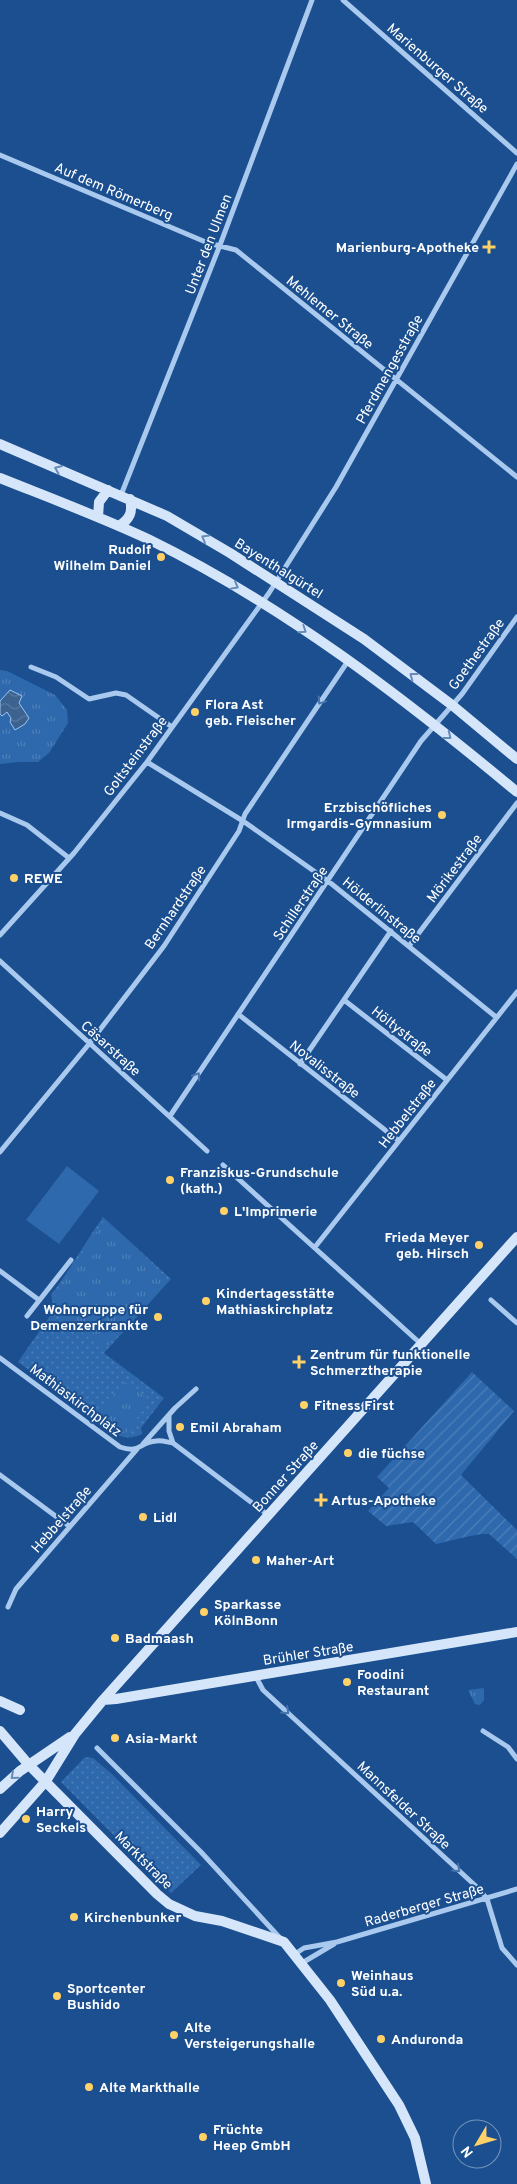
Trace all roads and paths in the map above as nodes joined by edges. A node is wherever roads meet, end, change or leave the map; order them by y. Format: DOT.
graph roads {
  1 [pos="312,0"];
  2 [pos="343,0"];
  3 [pos="517,153"];
  4 [pos="0,155"];
  5 [pos="517,164"];
  6 [pos="220,245"];
  7 [pos="396,379"];
  8 [pos="0,444"];
  9 [pos="517,476"];
  10 [pos="0,478"];
  11 [pos="108,490"];
  12 [pos="126,497"];
  13 [pos="98,517"];
  14 [pos="119,526"];
  15 [pos="276,582"];
  16 [pos="262,603"];
  17 [pos="517,617"];
  18 [pos="348,661"];
  19 [pos="31,668"];
  20 [pos="452,705"];
  21 [pos="434,725"];
  22 [pos="172,728"];
  23 [pos="517,759"];
  24 [pos="147,762"];
  25 [pos="517,792"];
  26 [pos="517,803"];
  27 [pos="0,813"];
  28 [pos="243,821"];
  29 [pos="69,858"];
  30 [pos="328,882"];
  31 [pos="390,931"];
  32 [pos="0,935"];
  33 [pos="409,946"];
  34 [pos="0,961"];
  35 [pos="517,992"];
  36 [pos="344,1000"];
  37 [pos="238,1014"];
  38 [pos="496,1017"];
  39 [pos="89,1044"];
  40 [pos="300,1064"];
  41 [pos="447,1080"];
  42 [pos="170,1116"];
  43 [pos="399,1141"];
  44 [pos="208,1151"];
  45 [pos="0,1152"];
  46 [pos="223,1165"];
  47 [pos="517,1237"];
  48 [pos="315,1247"];
  49 [pos="71,1260"];
  50 [pos="0,1271"];
  51 [pos="39,1300"];
  52 [pos="491,1300"];
  53 [pos="27,1316"];
  54 [pos="517,1323"];
  55 [pos="421,1344"];
  56 [pos="0,1358"];
  57 [pos="196,1389"];
  58 [pos="168,1416"];
  59 [pos="172,1443"];
  60 [pos="139,1448"];
  61 [pos="0,1475"];
  62 [pos="268,1515"];
  63 [pos="68,1526"];
  64 [pos="8,1607"];
  65 [pos="517,1632"];
  66 [pos="255,1675"];
  67 [pos="103,1700"];
  68 [pos="0,1702"];
  69 [pos="20,1710"];
  70 [pos="0,1731"];
  71 [pos="483,1731"];
  72 [pos="75,1734"];
  73 [pos="97,1748"];
  74 [pos="517,1759"];
  75 [pos="32,1768"];
  76 [pos="46,1781"];
  77 [pos="0,1789"];
  78 [pos="0,1833"];
  79 [pos="517,1889"];
  80 [pos="487,1899"];
  81 [pos="284,1942"];
  82 [pos="337,1942"];
  83 [pos="295,1954"];
  84 [pos="302,1963"];
  85 [pos="517,1965"];
  86 [pos="426,2184"];
  1 -- 6 [label="street, Unter den Ulmen"];
  2 -- 3 [label="street, Marienburger Straße"];
  4 -- 6 [label="street, Auf dem Römerberg"];
  5 -- 7 [label="street, Pferdmengesstraße"];
  6 -- 7 [label="street, Mehlemer Straße"];
  6 -- 12 [label="street, Unter den Ulmen"];
  7 -- 9 [label="street, Mehlemer Straße"];
  7 -- 15 [label="street, Pferdmengesstraße"];
  11 -- 8 [label="main road, Bayenthalgürtel, one-way"];
  10 -- 13 [label="main road"];
  11 -- 12 [label="main road, Bayenthalgürtel"];
  11 -- 13 [label="main road"];
  12 -- 14 [label="main road"];
  15 -- 12 [label="main road, Bayenthalgürtel, one-way"];
  13 -- 14 [label="main road"];
  14 -- 16 [label="main road, one-way"];
  15 -- 16 [label="street, Goltsteinstraße"];
  20 -- 15 [label="main road, Bayenthalgürtel, one-way"];
  16 -- 18 [label="main road, one-way"];
  16 -- 22 [label="street, Goltsteinstraße"];
  17 -- 20 [label="street, Goethestraße"];
  18 -- 21 [label="main road"];
  18 -- 28 [label="street, Bernhardstraße, one-way"];
  19 -- 22 [label="street"];
  20 -- 21 [label="street, Schillerstraße"];
  20 -- 23 [label="main road, Bayenthalgürtel"];
  21 -- 25 [label="main road, one-way"];
  21 -- 30 [label="street, Schillerstraße"];
  22 -- 24 [label="street, Goltsteinstraße"];
  24 -- 28 [label="street, Hölderlinstraße"];
  24 -- 29 [label="street, Goltsteinstraße"];
  26 -- 33 [label="street, Mörikestraße"];
  27 -- 29 [label="street"];
  28 -- 30 [label="street, Hölderlinstraße"];
  28 -- 39 [label="street, Bernhardstraße"];
  29 -- 32 [label="street, Goltsteinstraße"];
  30 -- 31 [label="street, Hölderlinstraße"];
  30 -- 37 [label="street, Schillerstraße"];
  31 -- 33 [label="street, Hölderlinstraße"];
  31 -- 36 [label="street"];
  33 -- 38 [label="street, Hölderlinstraße"];
  34 -- 39 [label="street, Cäsarstraße"];
  35 -- 38 [label="street, Hebbelstraße"];
  36 -- 40 [label="street"];
  36 -- 41 [label="street, Höltystraße"];
  37 -- 40 [label="street, Novalisstraße"];
  42 -- 37 [label="street, Schillerstraße, one-way"];
  38 -- 41 [label="street, Hebbelstraße"];
  39 -- 42 [label="street, Cäsarstraße"];
  39 -- 45 [label="street, Bernhardstraße"];
  40 -- 43 [label="street, Novalisstraße"];
  41 -- 43 [label="street, Hebbelstraße"];
  42 -- 44 [label="street, Cäsarstraße"];
  43 -- 48 [label="street, Hebbelstraße"];
  46 -- 48 [label="street"];
  47 -- 55 [label="main road, Bonner Straße"];
  48 -- 55 [label="street"];
  49 -- 51 [label="street"];
  50 -- 51 [label="street"];
  51 -- 53 [label="street"];
  52 -- 54 [label="street"];
  55 -- 62 [label="main road, Bonner Straße"];
  56 -- 60 [label="street, Mathiaskirchplatz"];
  57 -- 58 [label="street"];
  58 -- 59 [label="street"];
  58 -- 60 [label="street"];
  59 -- 60 [label="street, Mathiaskirchplatz"];
  59 -- 62 [label="street"];
  60 -- 63 [label="street, Hebbelstraße"];
  61 -- 63 [label="street"];
  62 -- 67 [label="main road, Bonner Straße"];
  63 -- 64 [label="street, Hebbelstraße"];
  65 -- 66 [label="main road, Brühler Straße"];
  66 -- 67 [label="main road, Brühler Straße"];
  66 -- 80 [label="street, Mannsfelder Straße, one-way"];
  67 -- 72 [label="main road, Bonner Straße"];
  68 -- 69 [label="main road"];
  70 -- 75 [label="main road, Marktstraße"];
  71 -- 74 [label="street"];
  72 -- 75 [label="main road, Bonner Straße"];
  72 -- 76 [label="main road, Bonner Straße"];
  73 -- 81 [label="street, Marktstraße"];
  75 -- 76 [label="main road, Marktstraße"];
  75 -- 77 [label="main road, Bonner Straße, one-way"];
  76 -- 78 [label="main road, Bonner Straße"];
  76 -- 81 [label="main road, Marktstraße"];
  79 -- 80 [label="street, Raderberger Straße"];
  80 -- 82 [label="street, Raderberger Straße"];
  80 -- 85 [label="street, Mannsfelder Straße"];
  81 -- 83 [label="main road, Marktstraße"];
  82 -- 83 [label="street, Raderberger Straße"];
  82 -- 84 [label="street, Raderberger Straße"];
  83 -- 84 [label="main road, Marktstraße"];
  84 -- 86 [label="main road, Marktstraße"];
}
